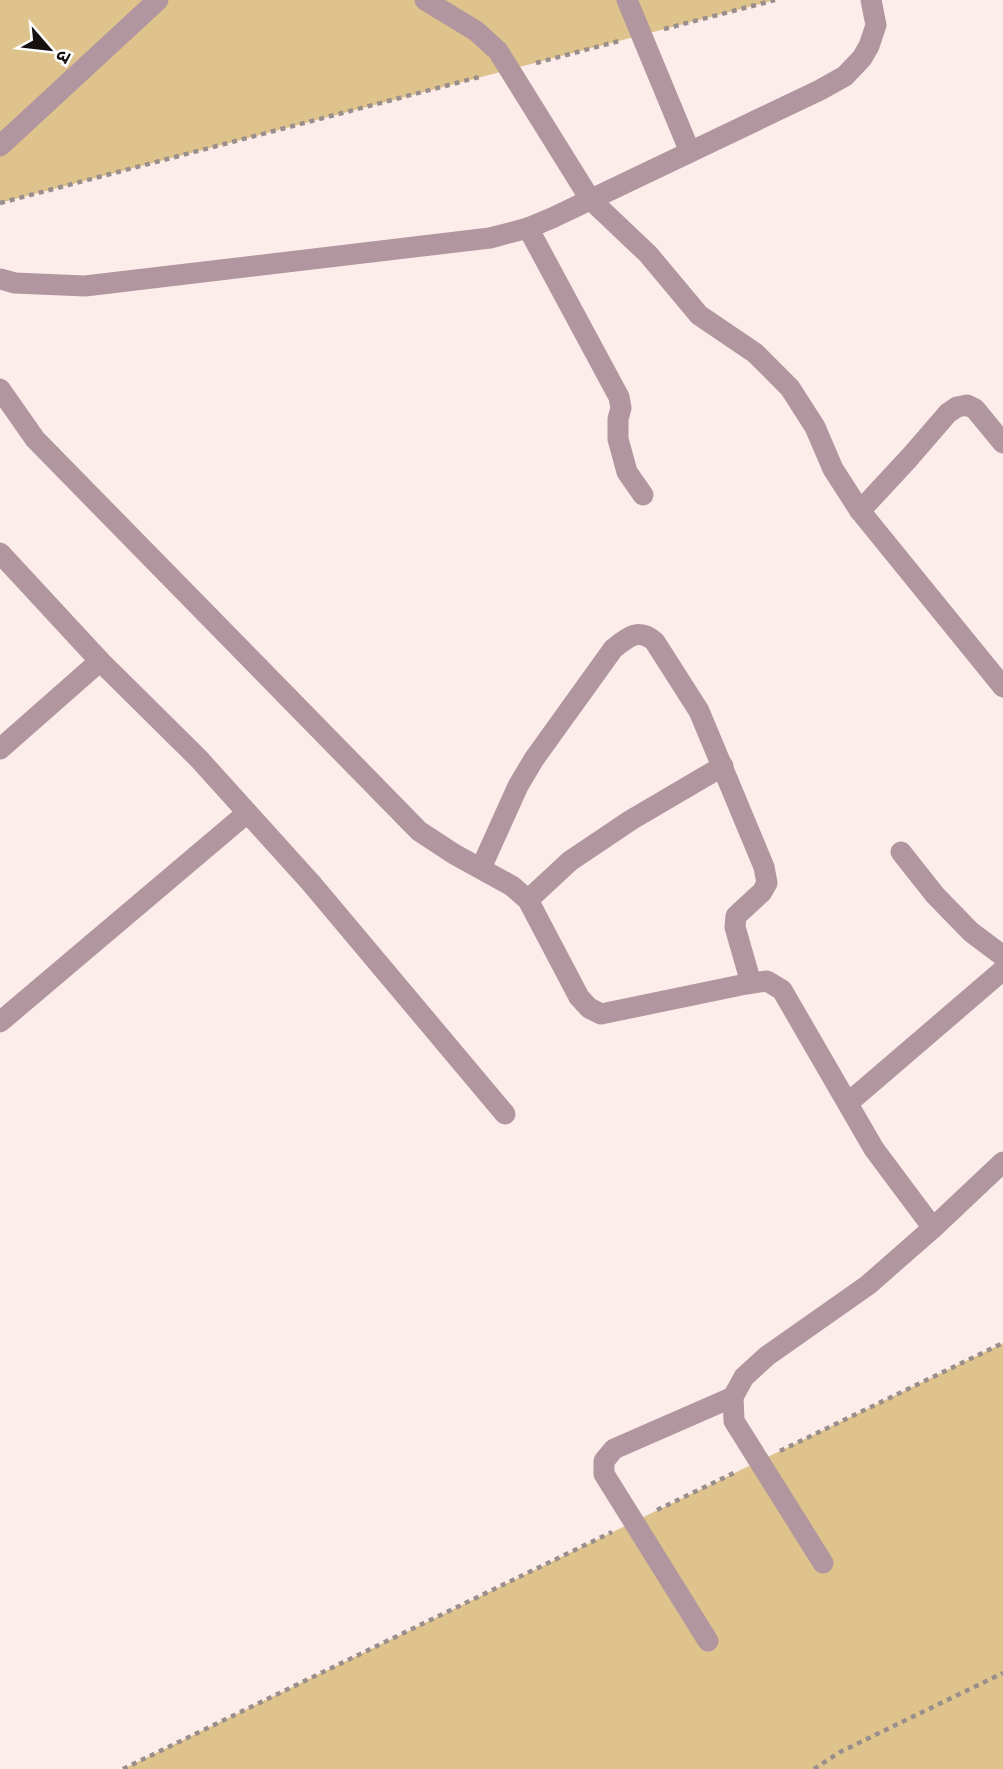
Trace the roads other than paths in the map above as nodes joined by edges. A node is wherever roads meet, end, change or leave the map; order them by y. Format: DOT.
graph roads {
  1 [pos="158,0"];
  2 [pos="425,0"];
  3 [pos="627,0"];
  4 [pos="871,0"];
  5 [pos="0,146"];
  6 [pos="690,152"];
  7 [pos="590,199"];
  8 [pos="528,228"];
  9 [pos="0,278"];
  10 [pos="0,389"];
  11 [pos="1003,443"];
  12 [pos="643,495"];
  13 [pos="860,511"];
  14 [pos="0,553"];
  15 [pos="100,661"];
  16 [pos="1003,687"];
  17 [pos="0,749"];
  18 [pos="723,766"];
  19 [pos="247,813"];
  20 [pos="901,852"];
  21 [pos="481,868"];
  22 [pos="528,900"];
  23 [pos="1003,956"];
  24 [pos="1003,970"];
  25 [pos="751,984"];
  26 [pos="0,1022"];
  27 [pos="848,1103"];
  28 [pos="505,1114"];
  29 [pos="1003,1162"];
  30 [pos="933,1228"];
  31 [pos="733,1397"];
  32 [pos="823,1563"];
  33 [pos="708,1641"];
  1 -- 5 [label="street"];
  2 -- 7 [label="street"];
  3 -- 6 [label="street"];
  4 -- 6 [label="street"];
  6 -- 7 [label="street"];
  7 -- 8 [label="street"];
  7 -- 13 [label="street"];
  8 -- 9 [label="street"];
  8 -- 12 [label="street"];
  10 -- 21 [label="street"];
  11 -- 13 [label="street"];
  13 -- 16 [label="street"];
  14 -- 15 [label="street"];
  15 -- 17 [label="street"];
  15 -- 19 [label="street"];
  18 -- 21 [label="street"];
  18 -- 22 [label="street"];
  18 -- 25 [label="street"];
  19 -- 26 [label="street"];
  19 -- 28 [label="street"];
  20 -- 23 [label="street"];
  21 -- 22 [label="street"];
  22 -- 25 [label="street"];
  24 -- 27 [label="street"];
  25 -- 27 [label="street"];
  27 -- 30 [label="street"];
  29 -- 30 [label="street"];
  30 -- 31 [label="street"];
  31 -- 32 [label="street"];
  31 -- 33 [label="street"];
}
